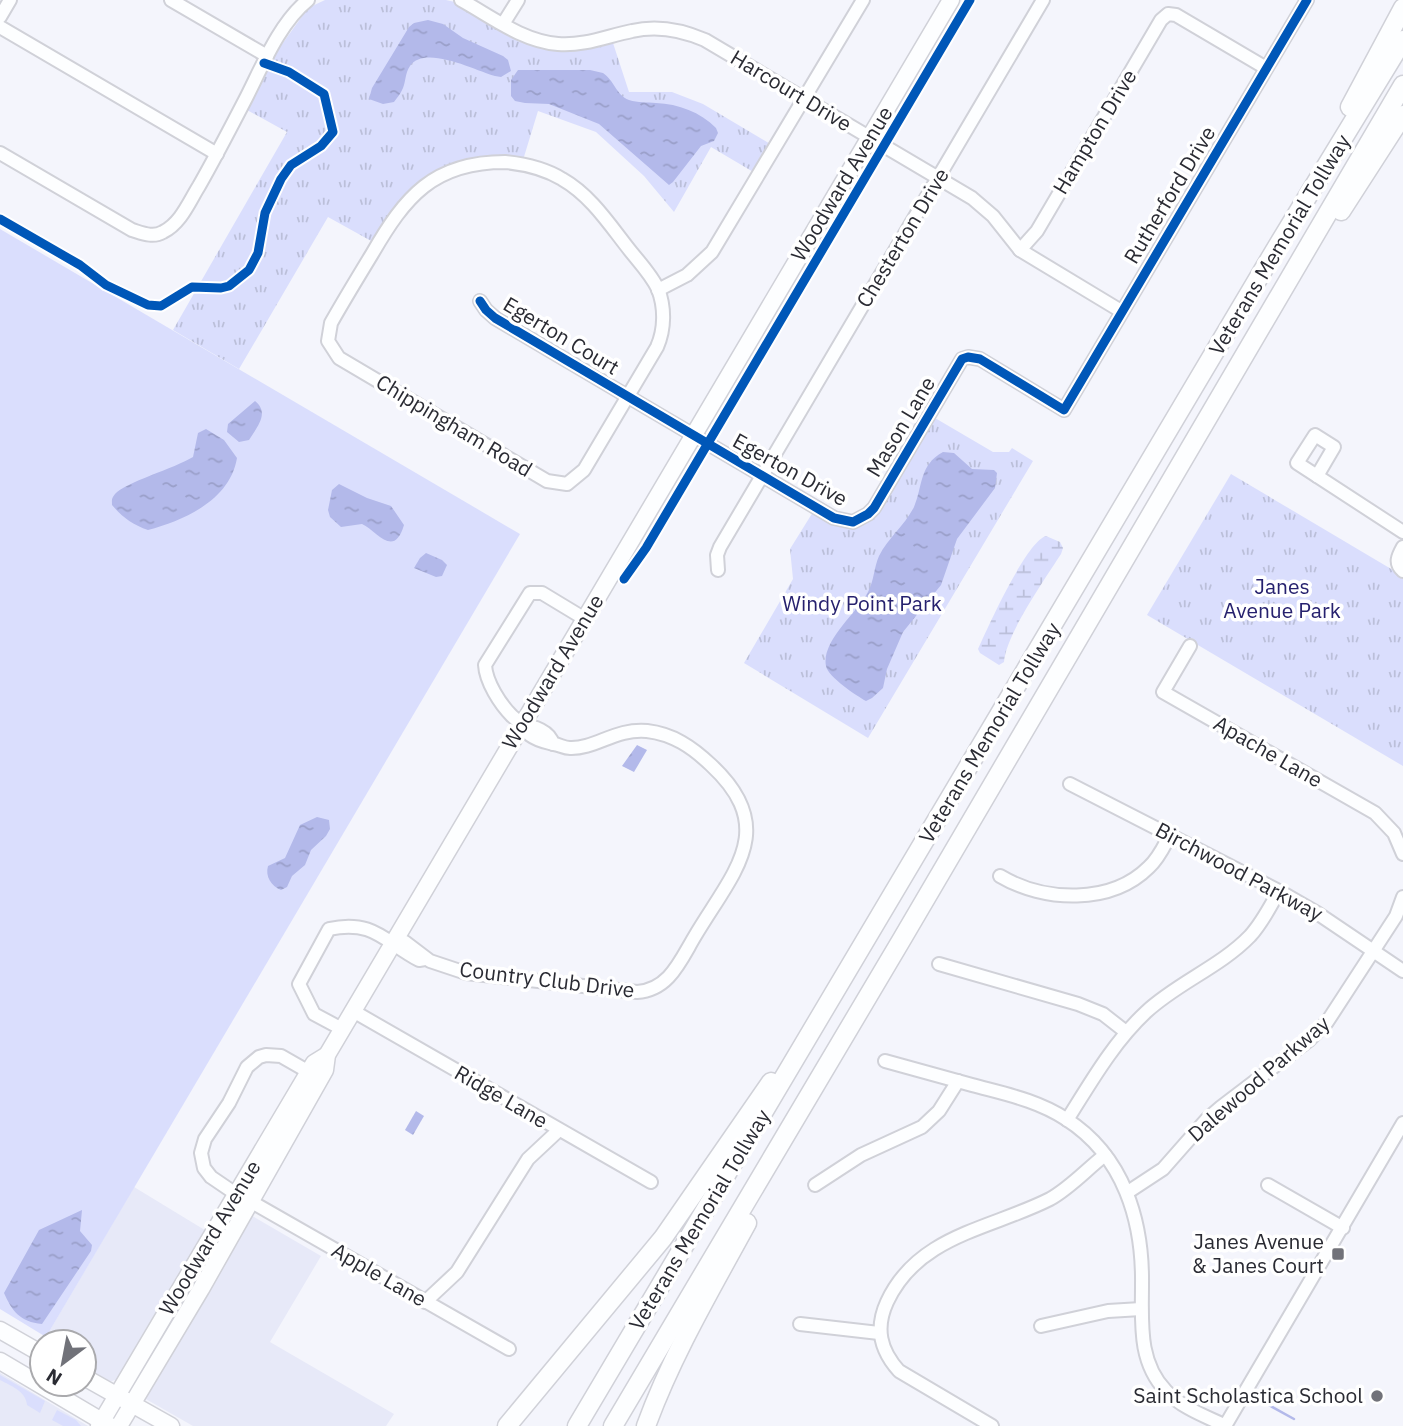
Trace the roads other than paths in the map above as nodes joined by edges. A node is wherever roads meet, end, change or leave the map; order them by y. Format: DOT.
graph roads {
  1 [pos="10,0"];
  2 [pos="171,0"];
  3 [pos="307,0"];
  4 [pos="461,0"];
  5 [pos="518,0"];
  6 [pos="951,0"];
  7 [pos="1043,0"];
  8 [pos="1307,0"];
  9 [pos="856,2"];
  10 [pos="1403,8"];
  11 [pos="0,17"];
  12 [pos="503,24"];
  13 [pos="0,27"];
  14 [pos="1403,40"];
  15 [pos="267,56"];
  16 [pos="1266,68"];
  17 [pos="1403,85"];
  18 [pos="804,100"];
  19 [pos="1403,115"];
  20 [pos="870,138"];
  21 [pos="0,153"];
  22 [pos="217,154"];
  23 [pos="938,178"];
  24 [pos="1278,245"];
  25 [pos="1020,250"];
  26 [pos="1292,275"];
  27 [pos="658,290"];
  28 [pos="480,301"];
  29 [pos="1121,311"];
  30 [pos="968,357"];
  31 [pos="628,396"];
  32 [pos="693,436"];
  33 [pos="762,476"];
  34 [pos="1317,476"];
  35 [pos="865,516"];
  36 [pos="1403,532"];
  37 [pos="1403,547"];
  38 [pos="718,570"];
  39 [pos="1403,571"];
  40 [pos="585,619"];
  41 [pos="1190,646"];
  42 [pos="522,725"];
  43 [pos="1070,784"];
  44 [pos="1170,835"];
  45 [pos="1403,854"];
  46 [pos="1000,876"];
  47 [pos="1279,891"];
  48 [pos="1403,897"];
  49 [pos="393,943"];
  50 [pos="1373,951"];
  51 [pos="939,964"];
  52 [pos="1403,971"];
  53 [pos="353,1011"];
  54 [pos="342,1030"];
  55 [pos="1126,1032"];
  56 [pos="327,1055"];
  57 [pos="799,1056"];
  58 [pos="885,1061"];
  59 [pos="309,1072"];
  60 [pos="958,1081"];
  61 [pos="804,1104"];
  62 [pos="1067,1119"];
  63 [pos="1403,1123"];
  64 [pos="559,1130"];
  65 [pos="1105,1155"];
  66 [pos="651,1182"];
  67 [pos="815,1185"];
  68 [pos="1268,1185"];
  69 [pos="1128,1192"];
  70 [pos="243,1198"];
  71 [pos="1343,1228"];
  72 [pos="425,1302"];
  73 [pos="1141,1309"];
  74 [pos="800,1324"];
  75 [pos="1041,1326"];
  76 [pos="0,1330"];
  77 [pos="879,1332"];
  78 [pos="28,1346"];
  79 [pos="509,1349"];
  80 [pos="0,1361"];
  81 [pos="98,1385"];
  82 [pos="117,1396"];
  83 [pos="133,1404"];
  84 [pos="104,1424"];
  85 [pos="119,1426"];
  86 [pos="171,1426"];
  87 [pos="507,1426"];
  88 [pos="578,1426"];
  89 [pos="613,1426"];
  90 [pos="646,1426"];
  91 [pos="992,1426"];
  92 [pos="1226,1426"];
  1 -- 11 [label="street"];
  2 -- 15 [label="street"];
  3 -- 15 [label="street"];
  4 -- 12 [label="street, Harcourt Drive"];
  5 -- 12 [label="street"];
  6 -- 20 [label="main road, Woodward Avenue"];
  7 -- 23 [label="street, Chesterton Drive"];
  8 -- 16 [label="street, Rutherford Drive"];
  9 -- 18 [label="street"];
  10 -- 24 [label="highway"];
  12 -- 18 [label="street, Harcourt Drive"];
  13 -- 22 [label="street"];
  14 -- 24 [label="highway, Veterans Memorial Tollway"];
  15 -- 22 [label="street"];
  16 -- 25 [label="street, Hampton Drive"];
  16 -- 29 [label="street, Rutherford Drive"];
  17 -- 26 [label="highway, Veterans Memorial Tollway"];
  18 -- 20 [label="street, Harcourt Drive"];
  18 -- 27 [label="street"];
  19 -- 26 [label="highway"];
  20 -- 23 [label="street, Harcourt Drive"];
  20 -- 32 [label="main road, Woodward Avenue"];
  21 -- 22 [label="street"];
  23 -- 25 [label="street, Harcourt Drive"];
  23 -- 33 [label="street, Chesterton Drive"];
  24 -- 57 [label="highway, Veterans Memorial Tollway"];
  25 -- 29 [label="street, Harcourt Drive"];
  26 -- 61 [label="highway, Veterans Memorial Tollway"];
  27 -- 31 [label="street"];
  27 -- 31 [label="street, Chippingham Road"];
  28 -- 31 [label="street, Egerton Court"];
  29 -- 30 [label="street, Rutherford Drive"];
  30 -- 35 [label="street, Mason Lane"];
  31 -- 32 [label="street, Egerton Drive"];
  32 -- 33 [label="street, Egerton Drive"];
  32 -- 40 [label="main road, Woodward Avenue"];
  33 -- 35 [label="street, Egerton Drive"];
  33 -- 38 [label="street, Chesterton Drive"];
  34 -- 36 [label="street"];
  37 -- 39 [label="street"];
  40 -- 42 [label="main road, Woodward Avenue"];
  40 -- 42 [label="street"];
  41 -- 45 [label="street, Apache Lane"];
  42 -- 49 [label="main road, Woodward Avenue"];
  42 -- 49 [label="street, Country Club Drive"];
  43 -- 44 [label="street, Birchwood Parkway"];
  44 -- 46 [label="street"];
  44 -- 47 [label="street, Birchwood Parkway"];
  47 -- 50 [label="street, Birchwood Parkway"];
  47 -- 55 [label="street"];
  48 -- 50 [label="street"];
  49 -- 53 [label="main road, Woodward Avenue"];
  49 -- 54 [label="street, Country Club Drive"];
  50 -- 52 [label="street, Birchwood Parkway"];
  50 -- 69 [label="street, Dalewood Parkway"];
  51 -- 55 [label="street"];
  53 -- 54 [label="main road, Woodward Avenue"];
  53 -- 64 [label="street, Ridge Lane"];
  54 -- 56 [label="main road, Woodward Avenue"];
  55 -- 62 [label="street"];
  56 -- 59 [label="main road, Woodward Avenue"];
  56 -- 70 [label="main road, Woodward Avenue"];
  57 -- 87 [label="highway"];
  57 -- 88 [label="highway, Veterans Memorial Tollway"];
  58 -- 60 [label="street"];
  59 -- 70 [label="main road, Woodward Avenue"];
  59 -- 70 [label="street, Apple Lane"];
  60 -- 62 [label="street"];
  60 -- 67 [label="street"];
  61 -- 89 [label="highway, Veterans Memorial Tollway"];
  61 -- 90 [label="highway"];
  62 -- 65 [label="street"];
  63 -- 71 [label="street"];
  64 -- 66 [label="street, Ridge Lane"];
  64 -- 72 [label="street"];
  65 -- 69 [label="street"];
  65 -- 77 [label="street"];
  68 -- 71 [label="street"];
  69 -- 73 [label="street"];
  70 -- 72 [label="street, Apple Lane"];
  70 -- 82 [label="main road, Woodward Avenue"];
  70 -- 83 [label="main road, Woodward Avenue"];
  71 -- 92 [label="street"];
  72 -- 79 [label="street, Apple Lane"];
  73 -- 75 [label="street"];
  73 -- 92 [label="street"];
  74 -- 77 [label="street"];
  76 -- 78 [label="main road"];
  77 -- 91 [label="street"];
  80 -- 84 [label="main road"];
  81 -- 82 [label="main road"];
  82 -- 83 [label="main road"];
  82 -- 84 [label="main road, Woodward Avenue"];
  83 -- 85 [label="main road, Woodward Avenue"];
  83 -- 86 [label="main road"];
}
